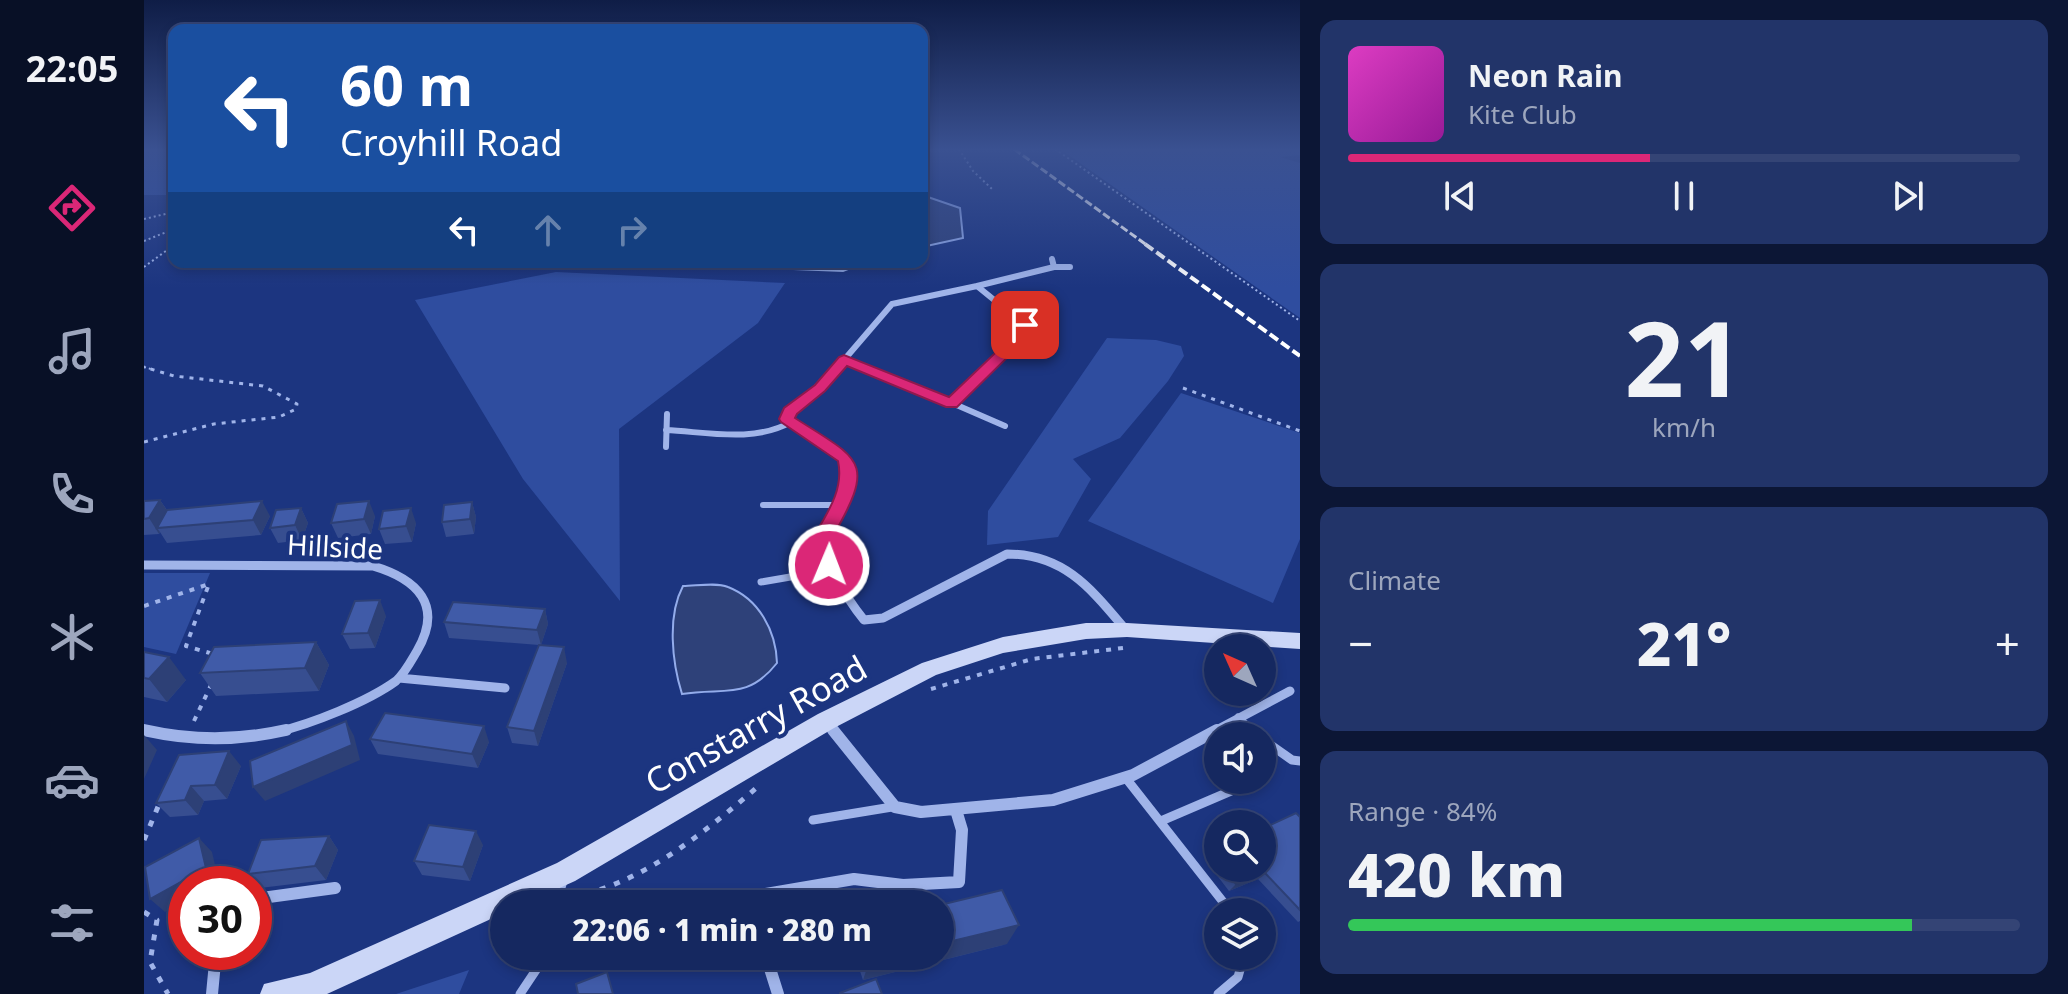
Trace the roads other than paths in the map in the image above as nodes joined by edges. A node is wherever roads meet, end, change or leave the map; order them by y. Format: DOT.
graph roads {
  1 [pos="1052,259"];
  2 [pos="1054,267"];
  3 [pos="1070,267"];
  4 [pos="977,286"];
  5 [pos="844,360"];
  6 [pos="952,403"];
  7 [pos="667,414"];
  8 [pos="791,422"];
  9 [pos="1005,426"];
  10 [pos="666,430"];
  11 [pos="666,447"];
  12 [pos="763,505"];
  13 [pos="842,505"];
  14 [pos="144,565"];
  15 [pos="831,570"];
  16 [pos="761,582"];
  17 [pos="1131,638"];
  18 [pos="1300,641"];
  19 [pos="399,678"];
  20 [pos="505,688"];
  21 [pos="1290,691"];
  22 [pos="1238,717"];
  23 [pos="826,721"];
  24 [pos="1243,722"];
  25 [pos="144,730"];
  26 [pos="1276,749"];
  27 [pos="1300,761"];
  28 [pos="1125,777"];
  29 [pos="1224,794"];
  30 [pos="895,807"];
  31 [pos="956,810"];
  32 [pos="813,820"];
  33 [pos="1161,821"];
  34 [pos="566,872"];
  35 [pos="335,888"];
  36 [pos="561,890"];
  37 [pos="802,890"];
  38 [pos="272,897"];
  39 [pos="1220,898"];
  40 [pos="214,970"];
  41 [pos="536,970"];
  42 [pos="770,970"];
  43 [pos="1240,970"];
  44 [pos="212,994"];
  45 [pos="274,994"];
  46 [pos="520,994"];
  47 [pos="778,994"];
  48 [pos="1218,994"];
  1 -- 2 [label="street"];
  2 -- 3 [label="street"];
  2 -- 4 [label="street"];
  4 -- 5 [label="street"];
  4 -- 6 [label="street"];
  5 -- 6 [label="street"];
  5 -- 8 [label="street"];
  6 -- 9 [label="lane"];
  7 -- 10 [label="lane"];
  8 -- 10 [label="lane"];
  8 -- 13 [label="street"];
  10 -- 11 [label="lane"];
  12 -- 13 [label="lane"];
  13 -- 15 [label="street"];
  14 -- 19 [label="street, Hillside"];
  15 -- 16 [label="lane"];
  15 -- 17 [label="street"];
  17 -- 18 [label="main road, Constarry Road"];
  17 -- 23 [label="main road, Constarry Road"];
  19 -- 20 [label="street"];
  19 -- 25 [label="street"];
  21 -- 22 [label="street"];
  22 -- 24 [label="lane"];
  22 -- 28 [label="street"];
  23 -- 30 [label="street"];
  23 -- 34 [label="main road, Constarry Road"];
  26 -- 27 [label="lane"];
  28 -- 31 [label="street"];
  28 -- 33 [label="lane"];
  29 -- 33 [label="lane"];
  30 -- 31 [label="street"];
  30 -- 32 [label="lane"];
  31 -- 37 [label="street"];
  33 -- 39 [label="lane"];
  34 -- 36 [label="lane"];
  34 -- 45 [label="main road, Constarry Road"];
  35 -- 38 [label="street"];
  40 -- 44 [label="street"];
  41 -- 46 [label="lane"];
  42 -- 47 [label="street"];
  43 -- 48 [label="lane"];
}
